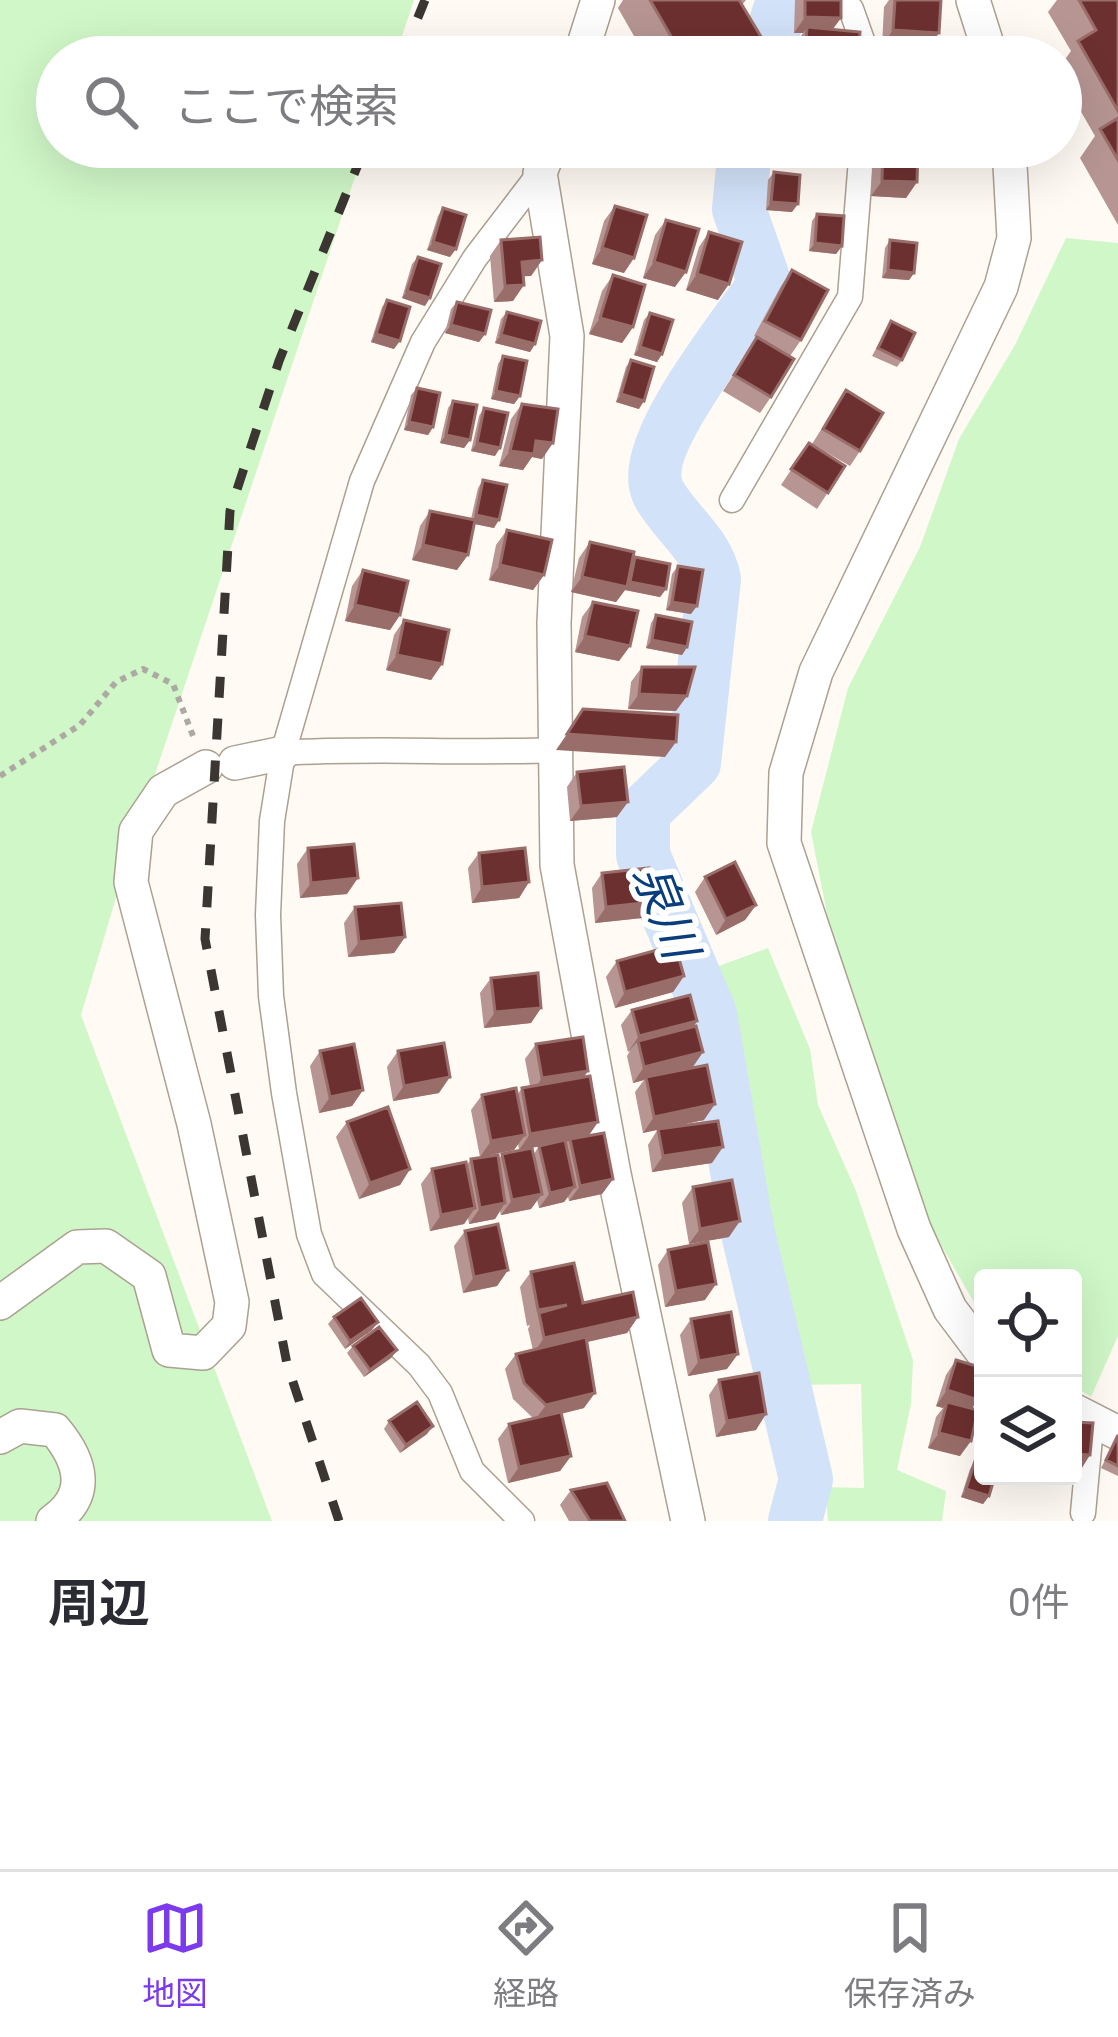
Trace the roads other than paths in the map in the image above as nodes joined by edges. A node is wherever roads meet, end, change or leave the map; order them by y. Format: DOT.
graph roads {
  1 [pos="598,0"];
  2 [pos="841,0"];
  3 [pos="973,0"];
  4 [pos="587,36"];
  5 [pos="860,36"];
  6 [pos="985,36"];
  7 [pos="539,168"];
  8 [pos="546,168"];
  9 [pos="860,168"];
  10 [pos="1010,168"];
  11 [pos="732,500"];
  12 [pos="556,750"];
  13 [pos="283,753"];
  14 [pos="0,1303"];
  15 [pos="974,1341"];
  16 [pos="1094,1420"];
  17 [pos="0,1437"];
  18 [pos="1083,1514"];
  19 [pos="53,1521"];
  20 [pos="522,1521"];
  21 [pos="688,1521"];
  1 -- 4 [label="street"];
  2 -- 5 [label="street"];
  3 -- 6 [label="street"];
  7 -- 13 [label="street"];
  8 -- 12 [label="street"];
  9 -- 11 [label="street"];
  10 -- 15 [label="street"];
  12 -- 13 [label="street"];
  12 -- 21 [label="street"];
  13 -- 14 [label="street"];
  13 -- 20 [label="street"];
  16 -- 18 [label="street"];
  17 -- 19 [label="street"];
}
